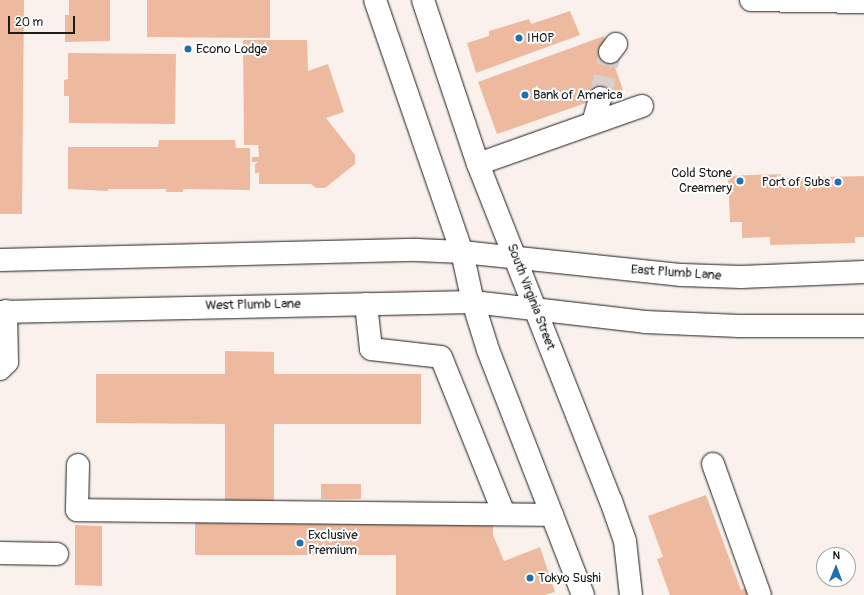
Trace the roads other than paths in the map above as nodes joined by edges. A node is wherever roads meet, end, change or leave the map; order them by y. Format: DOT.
graph roads {
  1 [pos="375,0"];
  2 [pos="423,0"];
  3 [pos="751,0"];
  4 [pos="864,2"];
  5 [pos="600,98"];
  6 [pos="642,106"];
  7 [pos="593,123"];
  8 [pos="478,164"];
  9 [pos="462,252"];
  10 [pos="516,258"];
  11 [pos="0,260"];
  12 [pos="864,272"];
  13 [pos="473,302"];
  14 [pos="366,304"];
  15 [pos="535,309"];
  16 [pos="3,311"];
  17 [pos="864,326"];
  18 [pos="0,369"];
  19 [pos="713,464"];
  20 [pos="78,465"];
  21 [pos="504,514"];
  22 [pos="552,515"];
  23 [pos="0,553"];
  24 [pos="57,554"];
  25 [pos="584,595"];
  26 [pos="630,595"];
  27 [pos="760,595"];
  1 -- 9 [label="main road"];
  2 -- 8 [label="main road, South Virginia Street"];
  3 -- 4 [label="main road"];
  5 -- 7 [label="main road"];
  6 -- 7 [label="main road"];
  7 -- 8 [label="main road"];
  8 -- 10 [label="main road, South Virginia Street"];
  9 -- 10 [label="main road, East Plumb Lane"];
  9 -- 11 [label="main road"];
  9 -- 13 [label="main road"];
  10 -- 12 [label="main road, East Plumb Lane"];
  10 -- 15 [label="main road, South Virginia Street"];
  13 -- 14 [label="main road, West Plumb Lane"];
  13 -- 15 [label="main road, West Plumb Lane"];
  13 -- 22 [label="main road"];
  14 -- 16 [label="main road, West Plumb Lane"];
  14 -- 21 [label="main road"];
  15 -- 17 [label="main road"];
  15 -- 26 [label="main road, South Virginia Street"];
  16 -- 18 [label="main road"];
  19 -- 27 [label="main road"];
  20 -- 21 [label="main road"];
  21 -- 22 [label="main road"];
  22 -- 25 [label="main road"];
  23 -- 24 [label="main road"];
}
